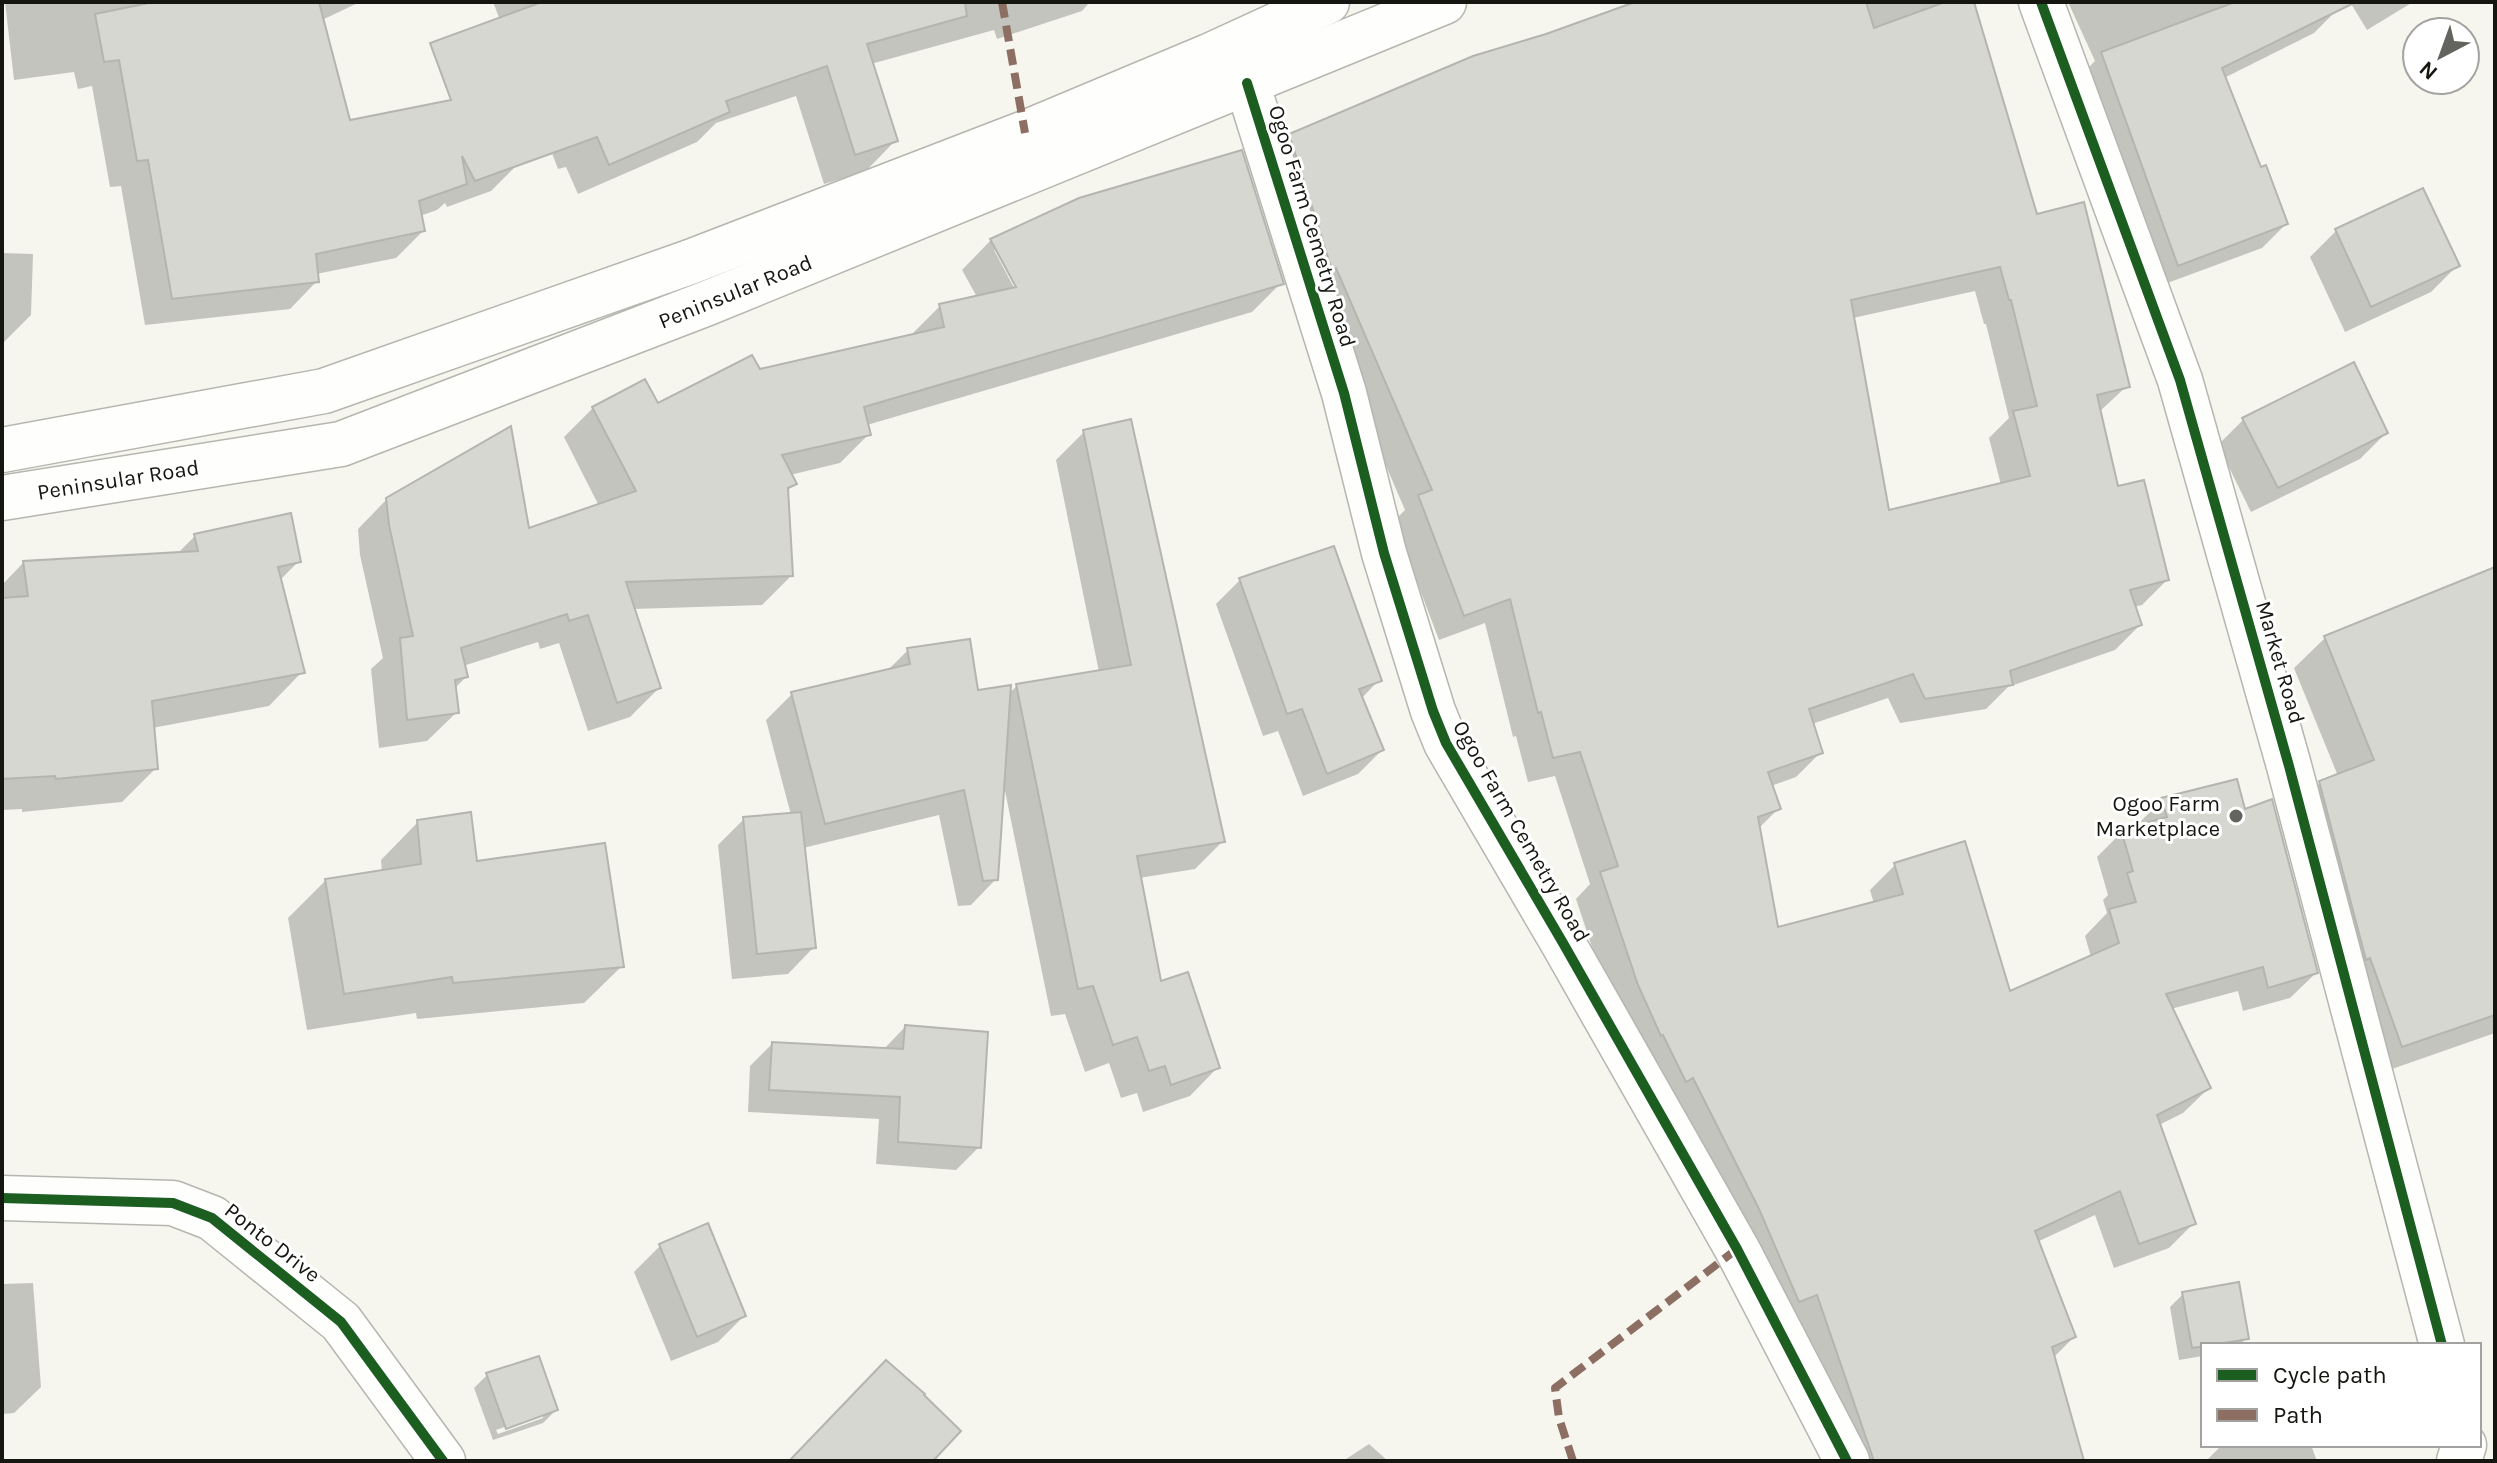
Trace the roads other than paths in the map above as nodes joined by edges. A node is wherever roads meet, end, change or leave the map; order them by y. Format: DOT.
graph roads {
  1 [pos="1327,2"];
  2 [pos="1444,2"];
  3 [pos="2041,2"];
  4 [pos="1247,83"];
  5 [pos="2,450"];
  6 [pos="2,498"];
  7 [pos="2,1198"];
  8 [pos="2441,1343"];
  9 [pos="443,1461"];
  10 [pos="1847,1461"];
  1 -- 5 [label="street, Peninsular Road"];
  2 -- 4 [label="street, Peninsular Road"];
  3 -- 8 [label="street, Market Road"];
  4 -- 6 [label="street, Peninsular Road"];
  4 -- 10 [label="street, Ogoo Farm Cemetry Road"];
  7 -- 9 [label="street, Ponto Drive"];
}
